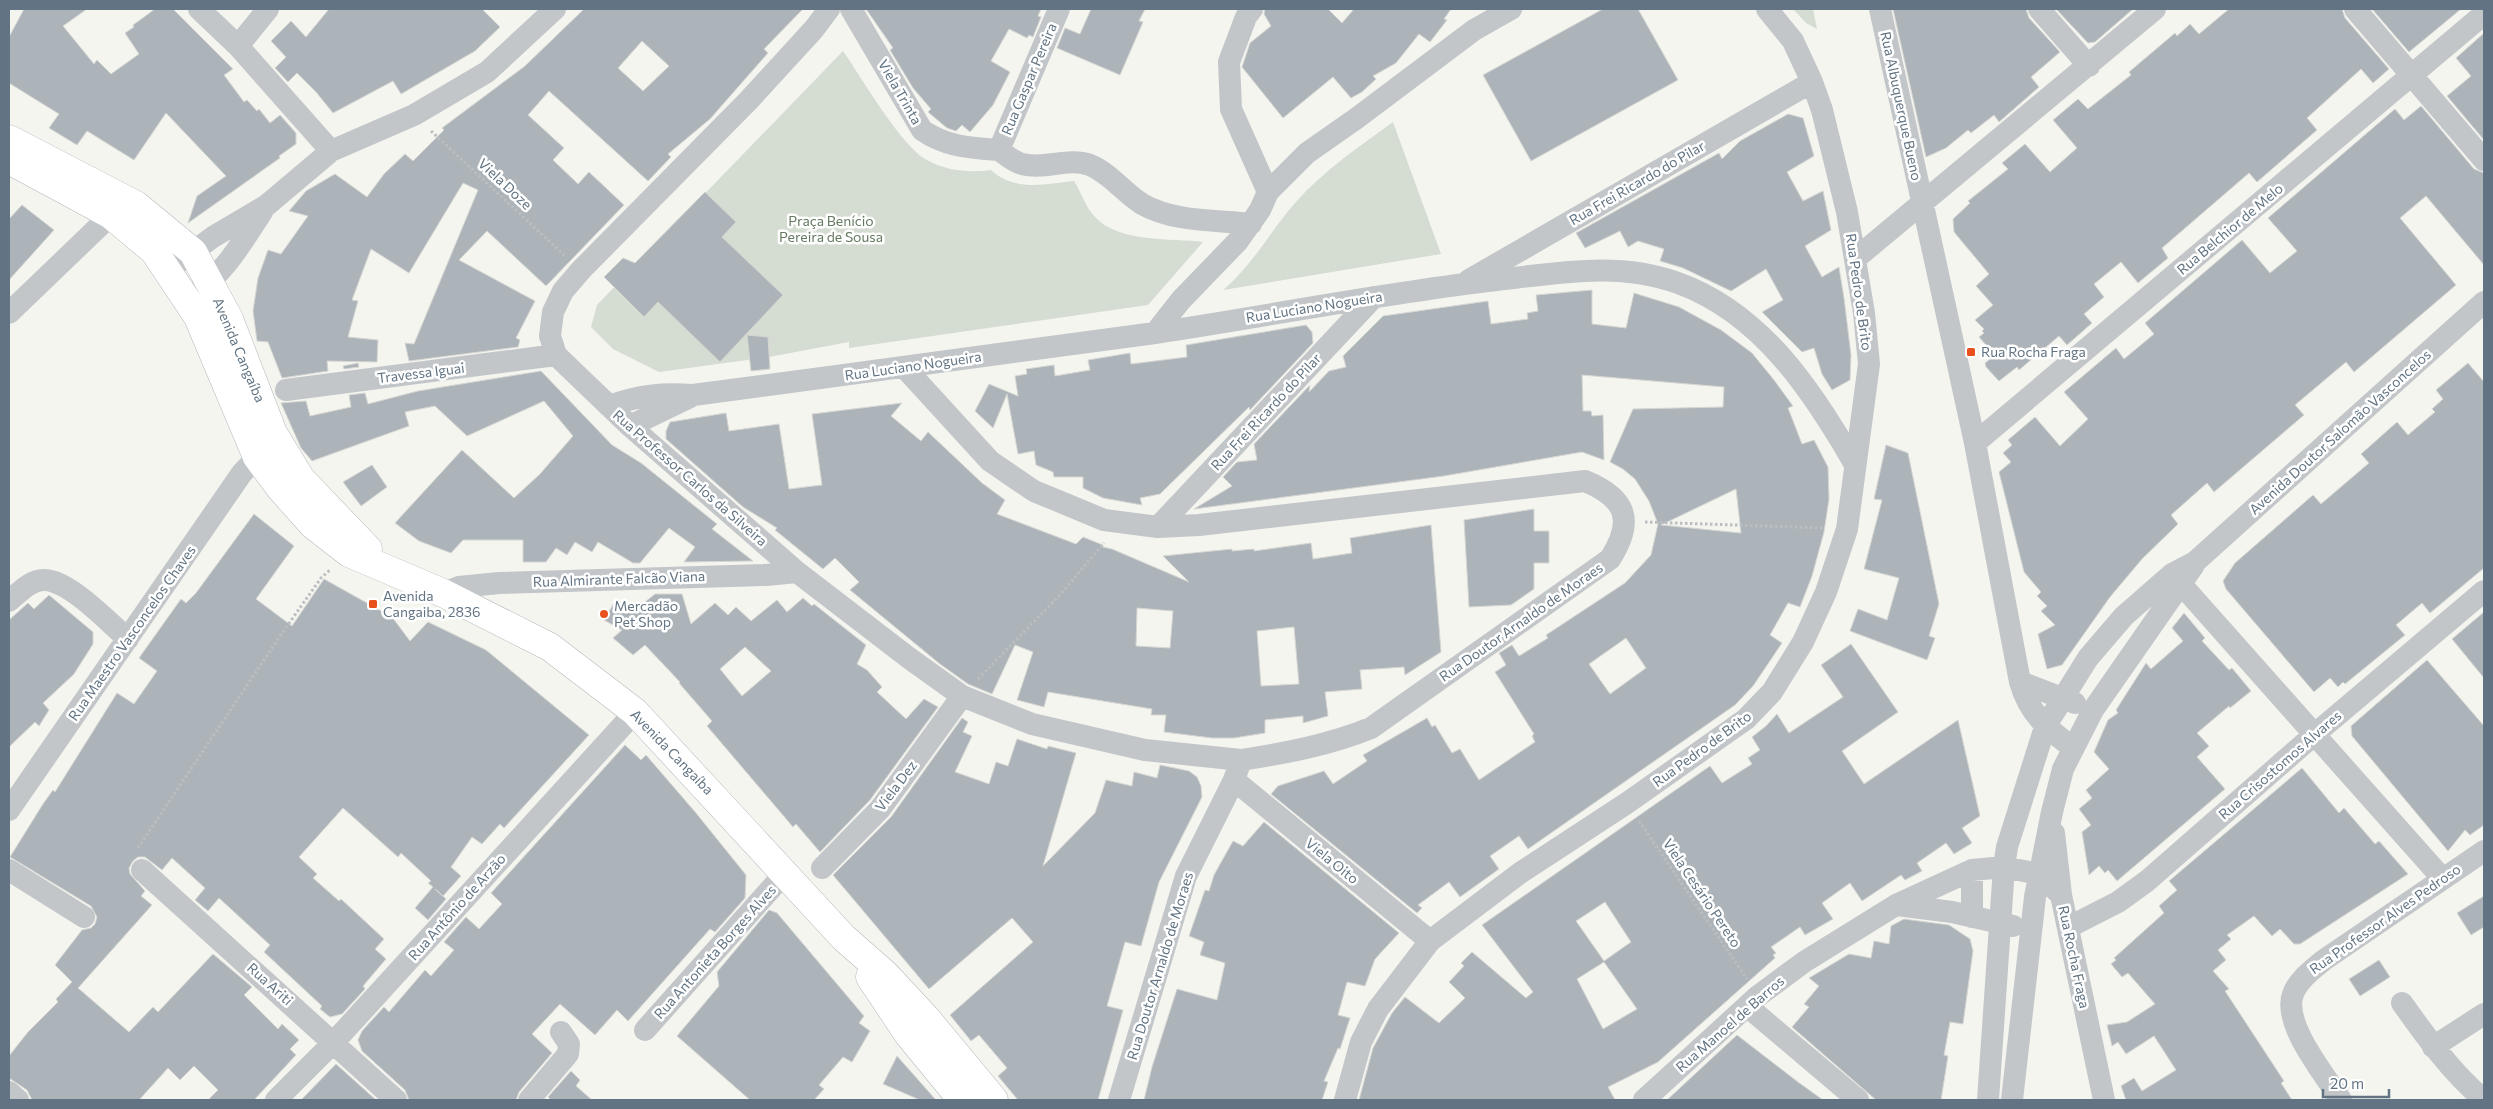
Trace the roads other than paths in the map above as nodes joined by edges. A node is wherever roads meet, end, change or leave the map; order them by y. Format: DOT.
graph roads {
  1 [pos="199,9"];
  2 [pos="268,9"];
  3 [pos="555,9"];
  4 [pos="829,9"];
  5 [pos="851,9"];
  6 [pos="1059,9"];
  7 [pos="1252,9"];
  8 [pos="1511,9"];
  9 [pos="1767,9"];
  10 [pos="1880,9"];
  11 [pos="2039,9"];
  12 [pos="2155,9"];
  13 [pos="2355,9"];
  14 [pos="2484,14"];
  15 [pos="238,46"];
  16 [pos="2089,66"];
  17 [pos="2411,76"];
  18 [pos="1812,82"];
  19 [pos="9,139"];
  20 [pos="1000,150"];
  21 [pos="331,151"];
  22 [pos="9,160"];
  23 [pos="2484,160"];
  24 [pos="1268,192"];
  25 [pos="1922,203"];
  26 [pos="267,205"];
  27 [pos="111,215"];
  28 [pos="1251,224"];
  29 [pos="192,252"];
  30 [pos="1855,259"];
  31 [pos="168,270"];
  32 [pos="209,283"];
  33 [pos="1462,284"];
  34 [pos="1374,297"];
  35 [pos="186,298"];
  36 [pos="2484,302"];
  37 [pos="9,313"];
  38 [pos="1155,333"];
  39 [pos="556,355"];
  40 [pos="904,367"];
  41 [pos="286,390"];
  42 [pos="694,395"];
  43 [pos="609,406"];
  44 [pos="630,426"];
  45 [pos="1975,443"];
  46 [pos="257,457"];
  47 [pos="1854,463"];
  48 [pos="1158,527"];
  49 [pos="386,567"];
  50 [pos="797,572"];
  51 [pos="2177,579"];
  52 [pos="2484,591"];
  53 [pos="443,593"];
  54 [pos="9,601"];
  55 [pos="128,638"];
  56 [pos="2020,682"];
  57 [pos="962,696"];
  58 [pos="2062,698"];
  59 [pos="2093,710"];
  60 [pos="635,712"];
  61 [pos="2045,727"];
  62 [pos="2315,734"];
  63 [pos="2073,748"];
  64 [pos="1238,770"];
  65 [pos="11,803"];
  66 [pos="2052,812"];
  67 [pos="2484,851"];
  68 [pos="2004,867"];
  69 [pos="822,868"];
  70 [pos="9,870"];
  71 [pos="142,870"];
  72 [pos="1972,870"];
  73 [pos="785,873"];
  74 [pos="2039,874"];
  75 [pos="2442,878"];
  76 [pos="2061,895"];
  77 [pos="1896,905"];
  78 [pos="84,917"];
  79 [pos="1972,917"];
  80 [pos="1999,924"];
  81 [pos="2069,928"];
  82 [pos="2031,930"];
  83 [pos="844,938"];
  84 [pos="1430,941"];
  85 [pos="1753,1002"];
  86 [pos="2402,1003"];
  87 [pos="2484,1014"];
  88 [pos="644,1030"];
  89 [pos="561,1032"];
  90 [pos="334,1042"];
  91 [pos="2433,1047"];
  92 [pos="9,1092"];
  93 [pos="18,1100"];
  94 [pos="276,1100"];
  95 [pos="396,1100"];
  96 [pos="530,1100"];
  97 [pos="962,1100"];
  98 [pos="994,1100"];
  99 [pos="1119,1100"];
  100 [pos="1345,1100"];
  101 [pos="1644,1100"];
  102 [pos="1858,1100"];
  103 [pos="1988,1100"];
  104 [pos="2012,1100"];
  105 [pos="2104,1100"];
  106 [pos="2341,1100"];
  107 [pos="2484,1100"];
  1 -- 15 [label="street"];
  2 -- 15 [label="street"];
  3 -- 21 [label="street"];
  4 -- 39 [label="street"];
  5 -- 20 [label="street, Viela Trinta"];
  6 -- 20 [label="street, Rua Gaspar Pereira"];
  7 -- 24 [label="street"];
  8 -- 24 [label="street"];
  9 -- 18 [label="street, Rua Pedro de Brito"];
  10 -- 25 [label="street, Rua Albuquerque Bueno"];
  11 -- 16 [label="street"];
  12 -- 16 [label="street"];
  13 -- 17 [label="street"];
  14 -- 17 [label="street, Rua Belchior de Melo"];
  15 -- 21 [label="street"];
  16 -- 25 [label="street"];
  17 -- 23 [label="street"];
  17 -- 45 [label="street, Rua Belchior de Melo"];
  18 -- 30 [label="street, Rua Pedro de Brito"];
  18 -- 33 [label="street, Rua Frei Ricardo do Pilar"];
  19 -- 29 [label="main road, Avenida Cangaíba"];
  20 -- 28 [label="street"];
  21 -- 26 [label="street"];
  22 -- 27 [label="main road, Avenida Cangaíba"];
  24 -- 28 [label="street"];
  25 -- 30 [label="street"];
  25 -- 45 [label="street"];
  26 -- 29 [label="street"];
  26 -- 32 [label="street"];
  27 -- 31 [label="main road, Avenida Cangaíba"];
  27 -- 37 [label="street"];
  28 -- 38 [label="street"];
  29 -- 31 [label="street"];
  29 -- 32 [label="main road, Avenida Cangaíba"];
  30 -- 47 [label="street, Rua Pedro de Brito"];
  31 -- 35 [label="main road, Avenida Cangaíba"];
  32 -- 35 [label="street"];
  32 -- 49 [label="main road, Avenida Cangaíba"];
  33 -- 34 [label="street, Rua Luciano Nogueira"];
  33 -- 47 [label="street, Rua Luciano Nogueira"];
  34 -- 38 [label="street, Rua Luciano Nogueira"];
  34 -- 48 [label="street, Rua Frei Ricardo do Pilar"];
  35 -- 46 [label="main road, Avenida Cangaíba"];
  36 -- 51 [label="street, Avenida Doutor Salomão Vasconcelos"];
  38 -- 40 [label="street, Rua Luciano Nogueira"];
  39 -- 41 [label="street, Travessa Iguai"];
  39 -- 43 [label="street, Rua Professor Carlos da Silveira"];
  40 -- 42 [label="street, Rua Luciano Nogueira"];
  40 -- 48 [label="street"];
  42 -- 43 [label="street, Rua Luciano Nogueira"];
  42 -- 44 [label="street, Rua Luciano Nogueira"];
  43 -- 44 [label="street, Rua Professor Carlos da Silveira"];
  44 -- 50 [label="street, Rua Professor Carlos da Silveira"];
  45 -- 56 [label="street"];
  46 -- 49 [label="main road, Avenida Cangaíba"];
  46 -- 55 [label="street, Rua Maestro Vasconcelos Chaves"];
  47 -- 84 [label="street, Rua Pedro de Brito"];
  48 -- 64 [label="street, Rua Doutor Arnaldo de Moraes"];
  49 -- 53 [label="main road, Avenida Cangaíba"];
  50 -- 53 [label="street, Rua Almirante Falcão Viana"];
  50 -- 57 [label="street, Rua Professor Carlos da Silveira"];
  51 -- 58 [label="street, Avenida Doutor Salomão Vasconcelos"];
  51 -- 59 [label="street, Avenida Doutor Salomão Vasconcelos"];
  51 -- 62 [label="street"];
  52 -- 62 [label="street, Rua Crisostomos Alvares"];
  53 -- 60 [label="main road, Avenida Cangaíba"];
  54 -- 55 [label="street"];
  55 -- 65 [label="street, Rua Maestro Vasconcelos Chaves"];
  56 -- 58 [label="street"];
  56 -- 61 [label="street"];
  57 -- 64 [label="street, Rua Professor Carlos da Silveira"];
  57 -- 69 [label="street, Viela Dez"];
  58 -- 59 [label="street"];
  58 -- 61 [label="street, Avenida Doutor Salomão Vasconcelos"];
  59 -- 63 [label="street, Avenida Doutor Salomão Vasconcelos"];
  60 -- 73 [label="main road, Avenida Cangaíba"];
  60 -- 90 [label="street, Rua Antônio de Arzão"];
  61 -- 63 [label="street"];
  61 -- 68 [label="street, Avenida Doutor Salomão Vasconcelos"];
  62 -- 75 [label="street"];
  62 -- 81 [label="street, Rua Crisostomos Alvares"];
  63 -- 66 [label="street, Avenida Doutor Salomão Vasconcelos"];
  64 -- 84 [label="street, Viela Oito"];
  64 -- 99 [label="street, Rua Doutor Arnaldo de Moraes"];
  66 -- 74 [label="street, Avenida Doutor Salomão Vasconcelos"];
  66 -- 76 [label="street, Rua Rocha Fraga"];
  67 -- 75 [label="street, Rua Professor Alves Pedroso"];
  68 -- 72 [label="street, Rua Manoel de Barros"];
  68 -- 74 [label="street, Rua Manoel de Barros"];
  68 -- 80 [label="street, Avenida Doutor Salomão Vasconcelos"];
  70 -- 78 [label="street"];
  71 -- 90 [label="street, Rua Ariti"];
  72 -- 77 [label="street, Rua Manoel de Barros"];
  72 -- 79 [label="street"];
  73 -- 83 [label="main road, Avenida Cangaíba"];
  73 -- 88 [label="street, Rua Antonieta Borges Alves"];
  74 -- 76 [label="street"];
  74 -- 82 [label="street, Avenida Doutor Salomão Vasconcelos"];
  75 -- 106 [label="street, Rua Professor Alves Pedroso"];
  76 -- 81 [label="street, Rua Rocha Fraga"];
  77 -- 79 [label="street"];
  77 -- 85 [label="street, Rua Manoel de Barros"];
  79 -- 80 [label="street"];
  80 -- 82 [label="street"];
  80 -- 103 [label="street, Avenida Doutor Salomão Vasconcelos"];
  81 -- 105 [label="street, Rua Rocha Fraga"];
  82 -- 104 [label="street, Avenida Doutor Salomão Vasconcelos"];
  83 -- 97 [label="main road, Avenida Cangaíba"];
  83 -- 98 [label="main road, Avenida Cangaíba"];
  84 -- 100 [label="street, Rua Pedro de Brito"];
  85 -- 101 [label="street, Rua Manoel de Barros"];
  85 -- 102 [label="street"];
  86 -- 91 [label="street"];
  87 -- 91 [label="street"];
  89 -- 96 [label="street"];
  90 -- 94 [label="street, Rua Antônio de Arzão"];
  90 -- 95 [label="street, Rua Ariti"];
  91 -- 107 [label="street"];
  92 -- 93 [label="street"];
}
